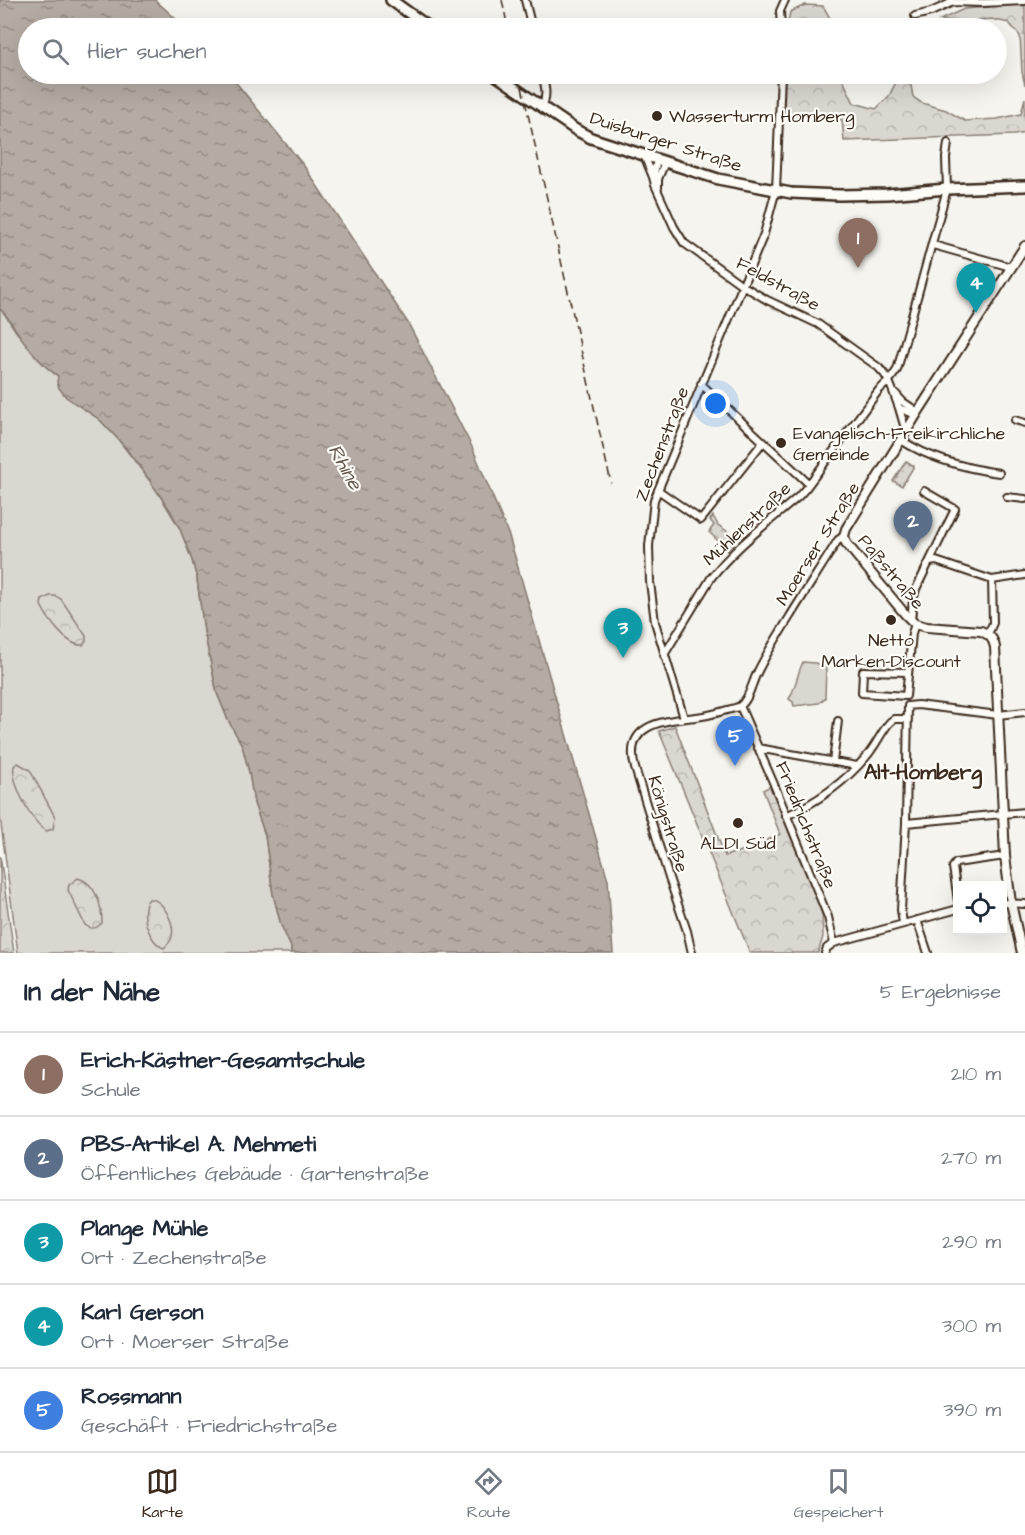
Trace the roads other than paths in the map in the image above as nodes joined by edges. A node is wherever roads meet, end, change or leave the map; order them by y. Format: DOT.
graph roads {
  1 [pos="391,0"];
  2 [pos="525,0"];
  3 [pos="785,0"];
  4 [pos="952,1"];
  5 [pos="1025,1"];
  6 [pos="915,16"];
  7 [pos="416,18"];
  8 [pos="530,18"];
  9 [pos="780,18"];
  10 [pos="509,84"];
  11 [pos="544,84"];
  12 [pos="781,84"];
  13 [pos="542,107"];
  14 [pos="948,143"];
  15 [pos="644,155"];
  16 [pos="661,161"];
  17 [pos="653,177"];
  18 [pos="1025,186"];
  19 [pos="947,189"];
  20 [pos="776,190"];
  21 [pos="659,192"];
  22 [pos="933,245"];
  23 [pos="1025,246"];
  24 [pos="1011,267"];
  25 [pos="742,285"];
  26 [pos="889,381"];
  27 [pos="701,384"];
  28 [pos="894,392"];
  29 [pos="899,408"];
  30 [pos="917,414"];
  31 [pos="1015,420"];
  32 [pos="1025,423"];
  33 [pos="906,432"];
  34 [pos="901,440"];
  35 [pos="762,442"];
  36 [pos="999,473"];
  37 [pos="809,484"];
  38 [pos="658,490"];
  39 [pos="924,490"];
  40 [pos="1006,497"];
  41 [pos="1025,499"];
  42 [pos="844,536"];
  43 [pos="930,562"];
  44 [pos="1025,575"];
  45 [pos="992,580"];
  46 [pos="913,622"];
  47 [pos="988,634"];
  48 [pos="664,655"];
  49 [pos="907,672"];
  50 [pos="740,706"];
  51 [pos="1025,712"];
  52 [pos="998,715"];
  53 [pos="684,718"];
  54 [pos="908,718"];
  55 [pos="838,721"];
  56 [pos="758,748"];
  57 [pos="833,762"];
  58 [pos="857,766"];
  59 [pos="1025,813"];
  60 [pos="1003,815"];
  61 [pos="786,816"];
  62 [pos="906,823"];
  63 [pos="1005,856"];
  64 [pos="954,881"];
  65 [pos="1006,881"];
  66 [pos="1007,903"];
  67 [pos="1025,904"];
  68 [pos="953,910"];
  69 [pos="917,920"];
  70 [pos="903,923"];
  71 [pos="834,943"];
  72 [pos="692,953"];
  73 [pos="825,953"];
  74 [pos="928,953"];
  75 [pos="1022,953"];
  1 -- 7 [label="main road"];
  2 -- 8 [label="street"];
  3 -- 9 [label="street"];
  4 -- 5 [label="street"];
  4 -- 6 [label="street"];
  10 -- 13 [label="main road, Duisburger Straße"];
  11 -- 13 [label="street"];
  12 -- 20 [label="street, Zechenstraße"];
  13 -- 15 [label="main road, Duisburger Straße"];
  14 -- 19 [label="street, Mühlenstraße"];
  15 -- 16 [label="main road, Duisburger Straße"];
  15 -- 17 [label="street, Feldstraße"];
  16 -- 17 [label="street"];
  16 -- 20 [label="main road, Duisburger Straße"];
  16 -- 21 [label="street"];
  17 -- 21 [label="street, Feldstraße"];
  18 -- 19 [label="main road, Duisburger Straße"];
  19 -- 20 [label="main road, Duisburger Straße"];
  19 -- 22 [label="street, Mühlenstraße"];
  20 -- 25 [label="street, Zechenstraße"];
  21 -- 25 [label="street, Feldstraße"];
  22 -- 24 [label="street"];
  22 -- 26 [label="street, Mühlenstraße"];
  23 -- 24 [label="street, Moerser Straße"];
  24 -- 30 [label="street, Moerser Straße"];
  25 -- 26 [label="street, Feldstraße"];
  25 -- 27 [label="street, Zechenstraße"];
  26 -- 28 [label="street, Feldstraße"];
  26 -- 37 [label="street, Mühlenstraße"];
  27 -- 35 [label="street"];
  27 -- 38 [label="street, Zechenstraße"];
  28 -- 29 [label="street, Feldstraße"];
  28 -- 30 [label="street, Feldstraße"];
  29 -- 30 [label="street"];
  29 -- 33 [label="street, Feldstraße"];
  30 -- 33 [label="street, Moerser Straße"];
  31 -- 32 [label="street"];
  33 -- 34 [label="street, Moerser Straße"];
  34 -- 36 [label="street"];
  34 -- 42 [label="street, Moerser Straße"];
  35 -- 37 [label="street"];
  35 -- 38 [label="street"];
  37 -- 48 [label="street, Mühlenstraße"];
  38 -- 48 [label="street, Zechenstraße"];
  39 -- 43 [label="street"];
  40 -- 41 [label="street"];
  42 -- 46 [label="street, Paßstraße"];
  42 -- 50 [label="street, Moerser Straße"];
  43 -- 45 [label="street"];
  43 -- 46 [label="street"];
  44 -- 45 [label="street"];
  45 -- 47 [label="street"];
  46 -- 47 [label="street, Paßstraße"];
  46 -- 49 [label="street"];
  47 -- 52 [label="street"];
  48 -- 53 [label="street, Zechenstraße"];
  49 -- 49 [label="street"];
  50 -- 53 [label="street"];
  50 -- 56 [label="street, Friedrichstraße"];
  51 -- 52 [label="street"];
  52 -- 54 [label="street"];
  52 -- 60 [label="street"];
  53 -- 72 [label="street, Königstraße"];
  54 -- 58 [label="street"];
  54 -- 62 [label="street"];
  55 -- 57 [label="street"];
  56 -- 57 [label="street"];
  56 -- 61 [label="street, Friedrichstraße"];
  57 -- 58 [label="street"];
  58 -- 61 [label="street"];
  59 -- 60 [label="street"];
  60 -- 62 [label="street"];
  60 -- 63 [label="street"];
  61 -- 71 [label="street, Friedrichstraße"];
  62 -- 70 [label="street"];
  63 -- 64 [label="street"];
  63 -- 65 [label="street"];
  66 -- 67 [label="street"];
  66 -- 75 [label="street"];
  68 -- 69 [label="street"];
  69 -- 70 [label="street"];
  69 -- 74 [label="street"];
  70 -- 71 [label="street"];
  71 -- 73 [label="street"];
}
